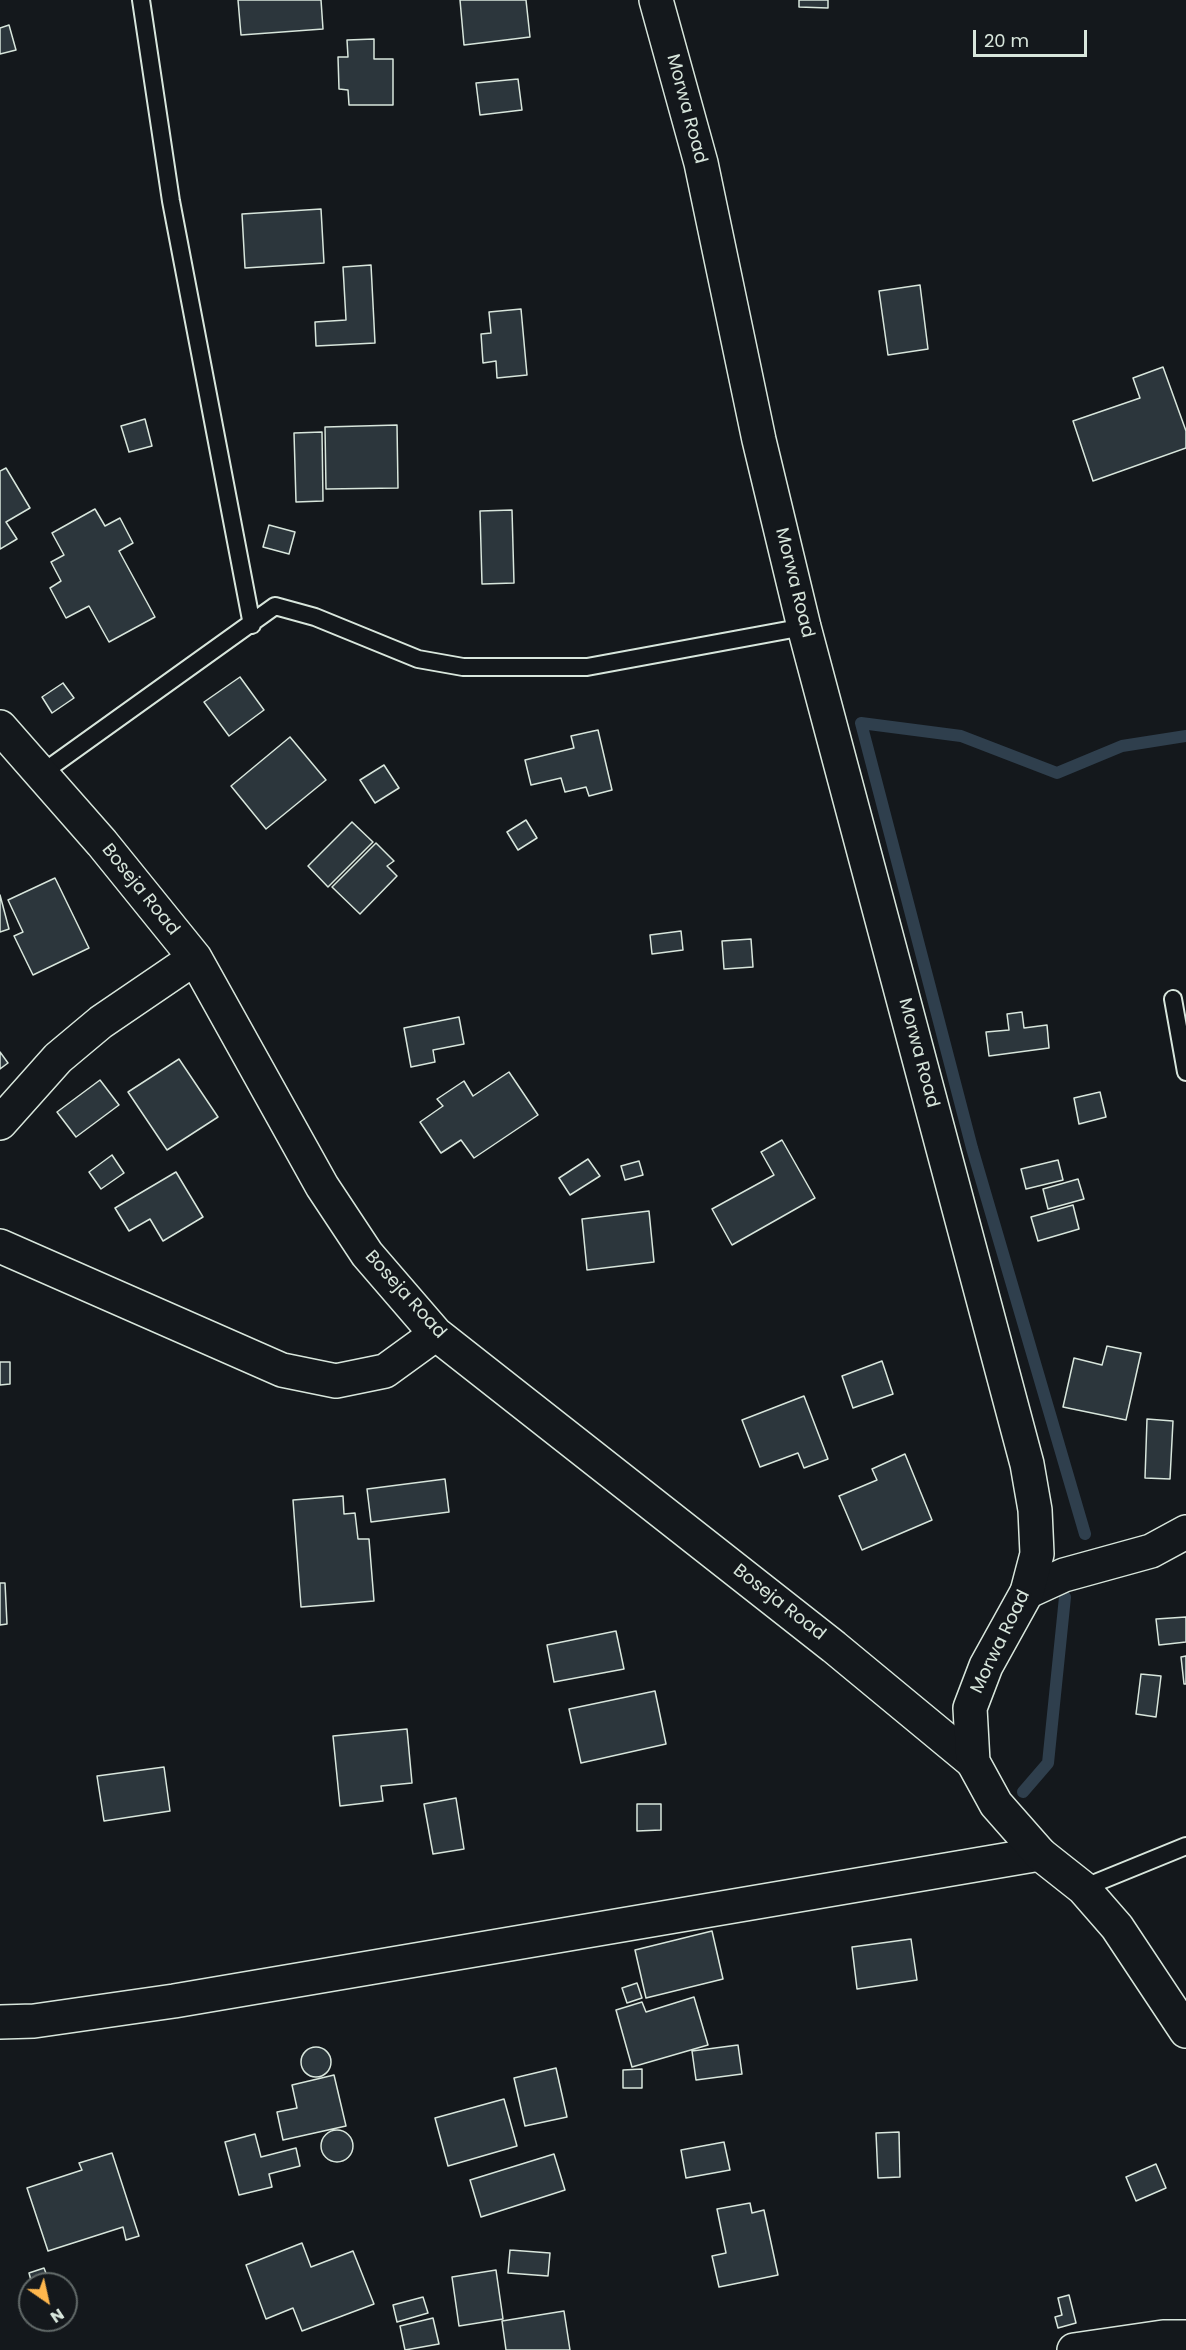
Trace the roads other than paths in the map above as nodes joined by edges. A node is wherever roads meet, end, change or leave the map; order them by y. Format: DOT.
graph roads {
  1 [pos="141,0"];
  2 [pos="656,0"];
  3 [pos="252,625"];
  4 [pos="804,627"];
  5 [pos="0,727"];
  6 [pos="42,773"];
  7 [pos="195,958"];
  8 [pos="1173,999"];
  9 [pos="1186,1072"];
  10 [pos="0,1123"];
  11 [pos="0,1246"];
  12 [pos="436,1334"];
  13 [pos="1186,1532"];
  14 [pos="1027,1592"];
  15 [pos="973,1762"];
  16 [pos="1186,1846"];
  17 [pos="1040,1854"];
  18 [pos="1083,1888"];
  19 [pos="0,2022"];
  20 [pos="1186,2031"];
  21 [pos="1186,2337"];
  22 [pos="1074,2350"];
  1 -- 3 [label="lane"];
  2 -- 4 [label="street, Morwa Road"];
  3 -- 4 [label="lane"];
  3 -- 6 [label="lane"];
  4 -- 14 [label="street, Morwa Road"];
  5 -- 6 [label="street, Boseja Road"];
  6 -- 7 [label="street, Boseja Road"];
  7 -- 10 [label="street"];
  7 -- 12 [label="street, Boseja Road"];
  8 -- 9 [label="lane"];
  11 -- 12 [label="street"];
  12 -- 15 [label="street, Boseja Road"];
  13 -- 14 [label="street"];
  14 -- 15 [label="street, Morwa Road"];
  15 -- 17 [label="street, Morwa Road"];
  16 -- 18 [label="lane"];
  17 -- 18 [label="street, Morwa Road"];
  17 -- 19 [label="street"];
  18 -- 20 [label="street, Morwa Road"];
  21 -- 22 [label="street"];
}
